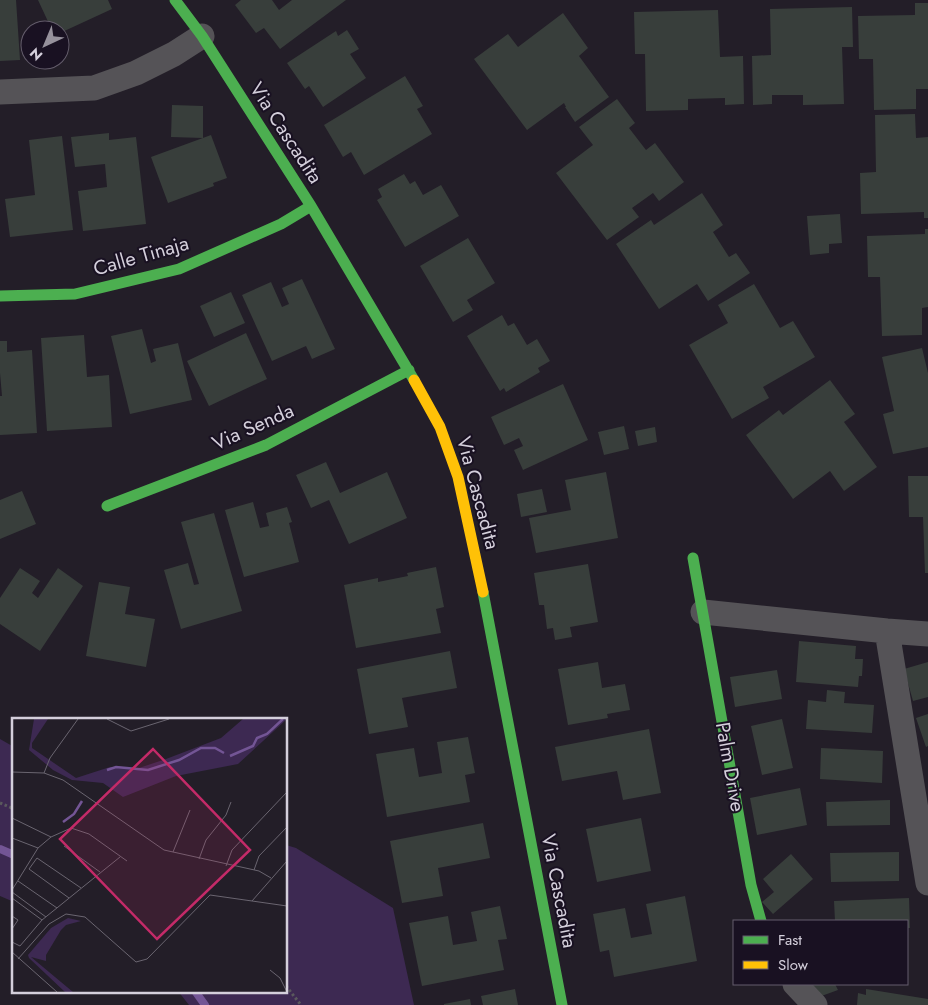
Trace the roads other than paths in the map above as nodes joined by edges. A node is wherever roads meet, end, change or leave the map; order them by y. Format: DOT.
graph roads {
  1 [pos="175,0"];
  2 [pos="202,36"];
  3 [pos="0,92"];
  4 [pos="311,206"];
  5 [pos="0,296"];
  6 [pos="409,370"];
  7 [pos="107,506"];
  8 [pos="693,558"];
  9 [pos="704,612"];
  10 [pos="888,631"];
  11 [pos="928,634"];
  12 [pos="928,882"];
  13 [pos="761,920"];
  14 [pos="795,985"];
  15 [pos="562,1005"];
  16 [pos="815,1005"];
  1 -- 2 [label="street, Via Cascadita"];
  2 -- 3 [label="street"];
  2 -- 4 [label="street, Via Cascadita"];
  4 -- 5 [label="street, Calle Tinaja"];
  4 -- 6 [label="street, Via Cascadita"];
  6 -- 7 [label="street, Via Senda"];
  6 -- 15 [label="street, Via Cascadita"];
  8 -- 9 [label="street, Palm Drive"];
  9 -- 10 [label="street"];
  9 -- 13 [label="street, Palm Drive"];
  10 -- 11 [label="street"];
  10 -- 12 [label="street"];
  14 -- 16 [label="street"];
}
